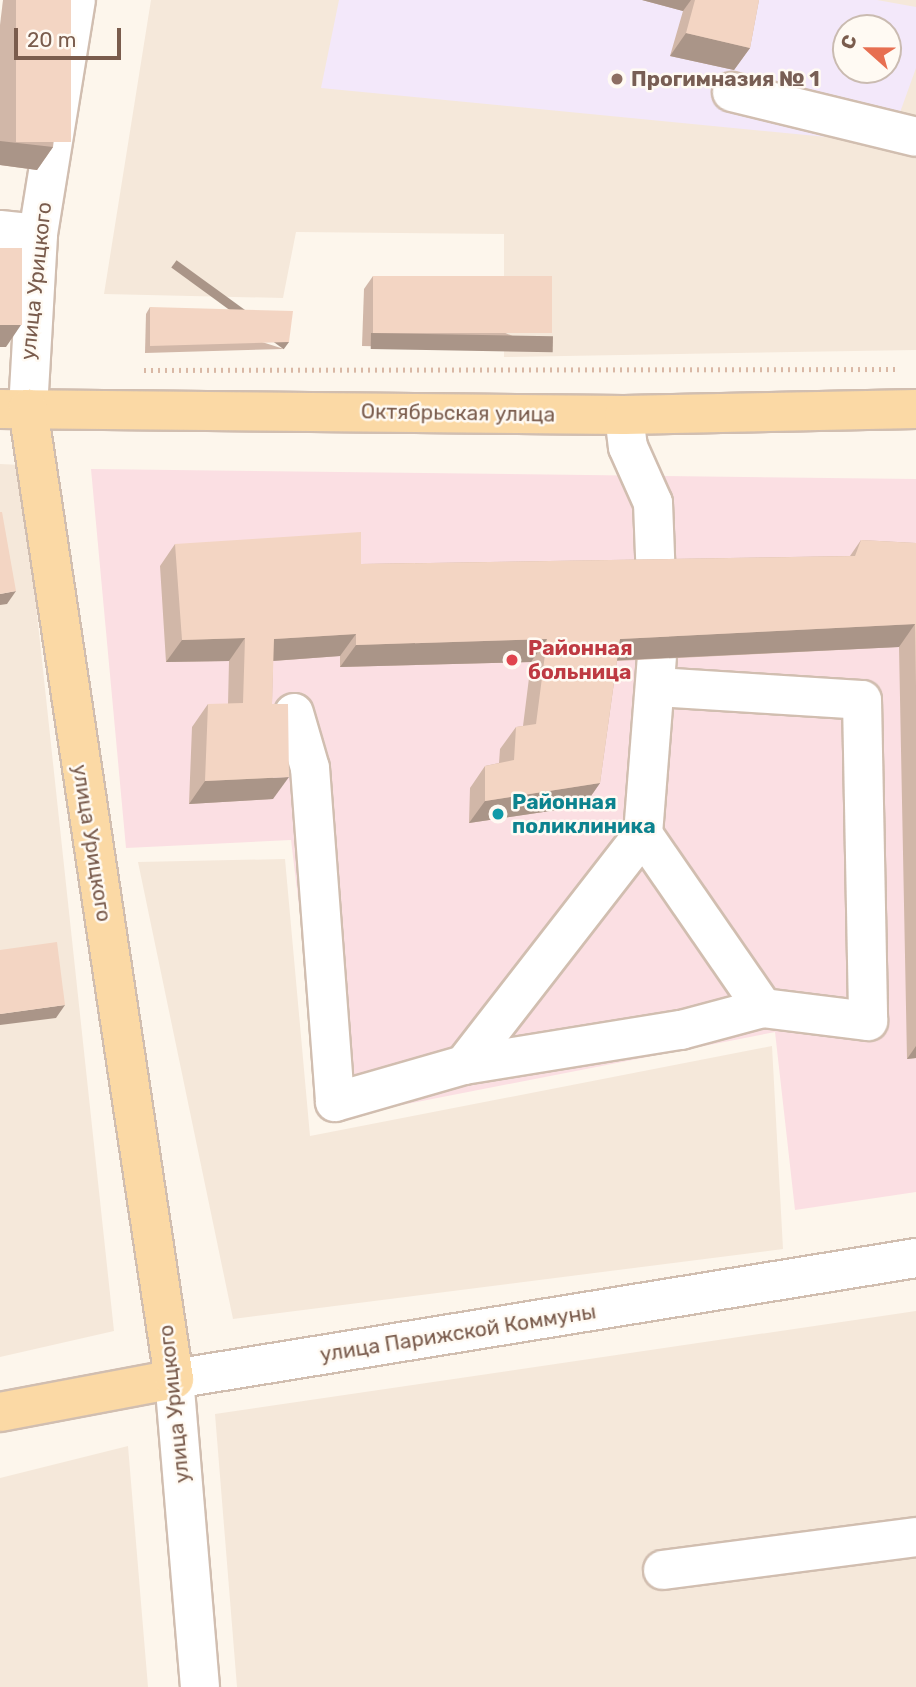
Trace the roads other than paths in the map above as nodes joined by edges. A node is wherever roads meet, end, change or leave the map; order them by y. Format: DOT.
graph roads {
  1 [pos="76,0"];
  2 [pos="732,92"];
  3 [pos="916,137"];
  4 [pos="0,230"];
  5 [pos="38,234"];
  6 [pos="14,409"];
  7 [pos="916,409"];
  8 [pos="624,415"];
  9 [pos="656,582"];
  10 [pos="294,713"];
  11 [pos="643,834"];
  12 [pos="763,1007"];
  13 [pos="464,1065"];
  14 [pos="916,1258"];
  15 [pos="173,1379"];
  16 [pos="0,1412"];
  17 [pos="916,1537"];
  18 [pos="663,1570"];
  19 [pos="200,1687"];
  1 -- 5 [label="street, улица Урицкого"];
  2 -- 3 [label="street"];
  4 -- 5 [label="street"];
  5 -- 6 [label="street, улица Урицкого"];
  6 -- 8 [label="main road, Октябрьская улица"];
  6 -- 15 [label="main road, улица Урицкого"];
  7 -- 8 [label="main road, Октябрьская улица"];
  8 -- 9 [label="street"];
  10 -- 13 [label="street"];
  11 -- 12 [label="street"];
  11 -- 12 [label="street"];
  11 -- 13 [label="street"];
  12 -- 13 [label="street"];
  14 -- 15 [label="street, улица Парижской Коммуны"];
  15 -- 16 [label="main road, улица Парижской Коммуны"];
  15 -- 19 [label="street, улица Урицкого"];
  17 -- 18 [label="street"];
}
